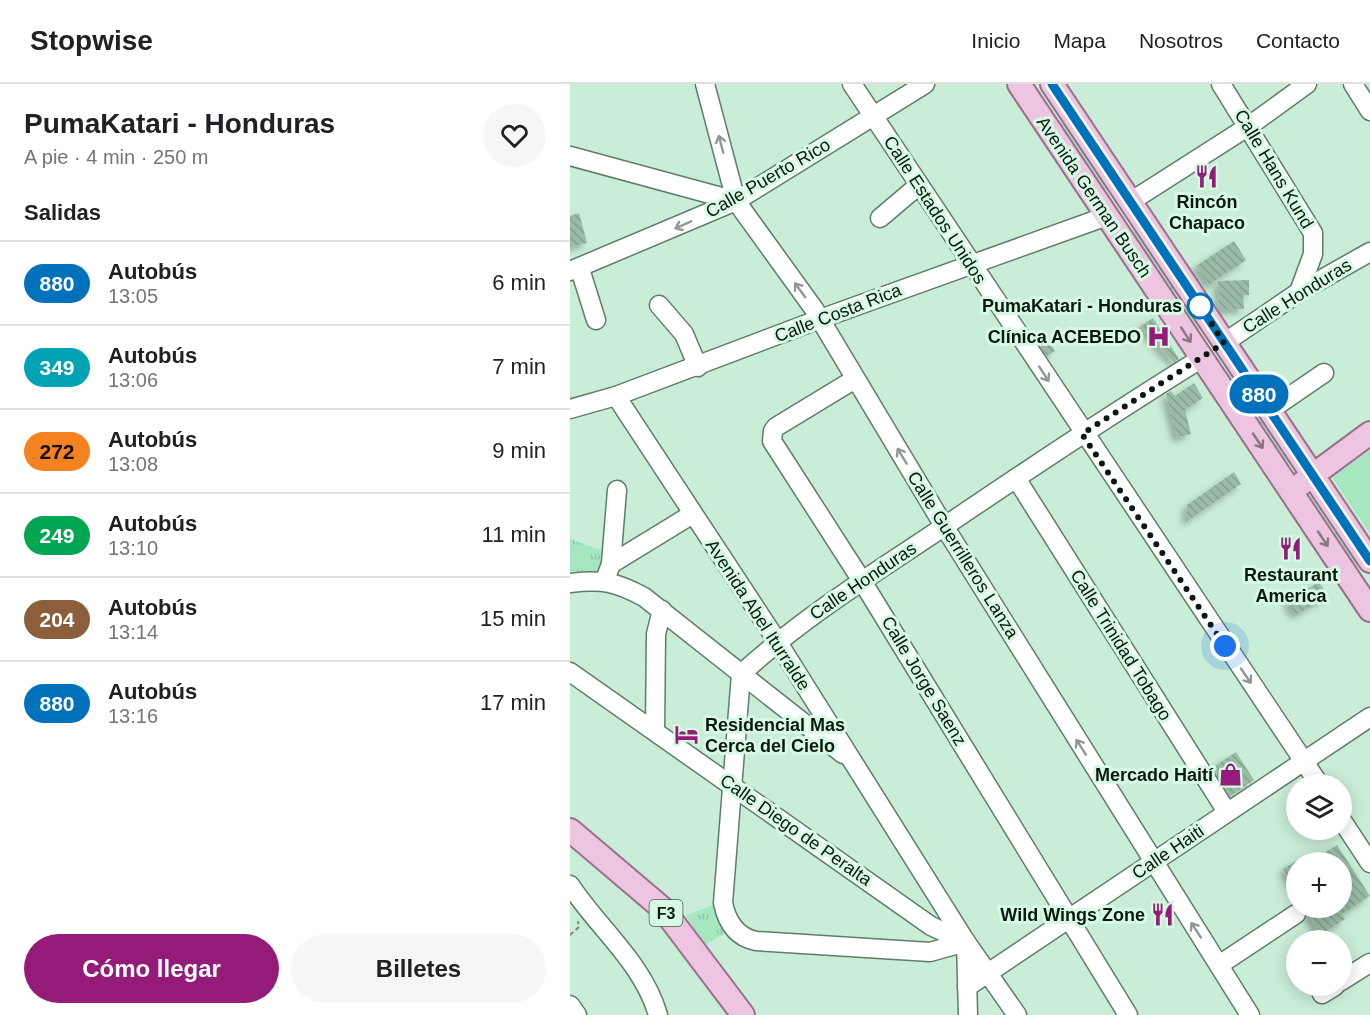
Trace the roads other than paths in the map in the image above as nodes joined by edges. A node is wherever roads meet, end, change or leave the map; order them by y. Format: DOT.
graph roads {
  1 [pos="705,84"];
  2 [pos="852,84"];
  3 [pos="926,84"];
  4 [pos="1019,84"];
  5 [pos="1052,84"];
  6 [pos="1221,84"];
  7 [pos="1306,84"];
  8 [pos="1353,84"];
  9 [pos="1370,111"];
  10 [pos="874,117"];
  11 [pos="1249,126"];
  12 [pos="570,156"];
  13 [pos="919,185"];
  14 [pos="736,201"];
  15 [pos="1130,202"];
  16 [pos="1107,216"];
  17 [pos="880,218"];
  18 [pos="1370,252"];
  19 [pos="971,264"];
  20 [pos="575,270"];
  21 [pos="1299,292"];
  22 [pos="659,305"];
  23 [pos="820,319"];
  24 [pos="596,320"];
  25 [pos="1224,343"];
  26 [pos="1202,358"];
  27 [pos="698,367"];
  28 [pos="1324,374"];
  29 [pos="855,379"];
  30 [pos="616,396"];
  31 [pos="570,410"];
  32 [pos="1270,410"];
  33 [pos="1370,433"];
  34 [pos="1082,434"];
  35 [pos="1314,475"];
  36 [pos="1016,478"];
  37 [pos="617,490"];
  38 [pos="1291,490"];
  39 [pos="691,515"];
  40 [pos="944,526"];
  41 [pos="1370,561"];
  42 [pos="608,572"];
  43 [pos="862,581"];
  44 [pos="570,583"];
  45 [pos="662,610"];
  46 [pos="1370,610"];
  47 [pos="777,641"];
  48 [pos="570,672"];
  49 [pos="741,674"];
  50 [pos="1370,717"];
  51 [pos="655,731"];
  52 [pos="852,761"];
  53 [pos="1303,761"];
  54 [pos="1311,774"];
  55 [pos="730,783"];
  56 [pos="1227,812"];
  57 [pos="570,830"];
  58 [pos="1352,836"];
  59 [pos="1152,863"];
  60 [pos="1370,863"];
  61 [pos="570,885"];
  62 [pos="1290,918"];
  63 [pos="1069,919"];
  64 [pos="966,942"];
  65 [pos="1370,963"];
  66 [pos="1219,965"];
  67 [pos="988,974"];
  68 [pos="1352,974"];
  69 [pos="967,987"];
  70 [pos="570,1005"];
  71 [pos="577,1015"];
  72 [pos="658,1015"];
  73 [pos="743,1015"];
  74 [pos="968,1015"];
  75 [pos="1017,1015"];
  76 [pos="1128,1015"];
  77 [pos="1250,1015"];
  14 -- 1 [label="street, Calle Guerrilleros Lanza, one-way"];
  2 -- 10 [label="street, Calle Estados Unidos"];
  3 -- 10 [label="street, Calle Puerto Rico"];
  4 -- 16 [label="main road, Avenida German Busch"];
  5 -- 15 [label="main road, Avenida German Busch"];
  6 -- 11 [label="street, Calle Hans Kund"];
  7 -- 11 [label="street"];
  8 -- 9 [label="street"];
  10 -- 13 [label="street, Calle Estados Unidos"];
  10 -- 14 [label="street, Calle Puerto Rico"];
  11 -- 15 [label="street"];
  11 -- 21 [label="street, Calle Hans Kund"];
  12 -- 14 [label="street"];
  13 -- 17 [label="street"];
  13 -- 19 [label="street, Calle Estados Unidos"];
  14 -- 20 [label="street, Calle Puerto Rico, one-way"];
  23 -- 14 [label="street, Calle Guerrilleros Lanza, one-way"];
  15 -- 16 [label="main road"];
  15 -- 25 [label="main road, Avenida German Busch"];
  16 -- 19 [label="street, Calle Costa Rica"];
  16 -- 26 [label="main road, Avenida German Busch, one-way"];
  18 -- 21 [label="street, Calle Honduras"];
  19 -- 23 [label="street, Calle Costa Rica"];
  19 -- 34 [label="street, Calle Estados Unidos, one-way"];
  20 -- 24 [label="street"];
  21 -- 25 [label="street, Calle Honduras"];
  22 -- 27 [label="street"];
  23 -- 27 [label="street, Calle Costa Rica"];
  23 -- 29 [label="street, Calle Guerrilleros Lanza"];
  25 -- 26 [label="main road"];
  25 -- 32 [label="main road, Avenida German Busch"];
  26 -- 34 [label="street, Calle Honduras"];
  26 -- 38 [label="main road, Avenida German Busch, one-way"];
  27 -- 30 [label="street, Calle Costa Rica"];
  28 -- 32 [label="street"];
  40 -- 29 [label="street, Calle Guerrilleros Lanza, one-way"];
  29 -- 43 [label="street, Calle Jorge Saenz"];
  30 -- 31 [label="street, Calle Costa Rica"];
  30 -- 39 [label="street, Avenida Abel Iturralde"];
  32 -- 35 [label="main road, Avenida German Busch"];
  33 -- 35 [label="main road"];
  34 -- 36 [label="street, Calle Honduras"];
  34 -- 53 [label="street, Calle Estados Unidos, one-way"];
  35 -- 38 [label="main road"];
  35 -- 41 [label="main road, Avenida German Busch"];
  36 -- 40 [label="street, Calle Honduras"];
  36 -- 56 [label="street, Calle Trinidad Tobago"];
  37 -- 42 [label="street"];
  38 -- 46 [label="main road, Avenida German Busch, one-way"];
  39 -- 42 [label="street"];
  39 -- 47 [label="street, Avenida Abel Iturralde"];
  40 -- 43 [label="street, Calle Honduras"];
  59 -- 40 [label="street, Calle Guerrilleros Lanza, one-way"];
  42 -- 44 [label="street"];
  42 -- 45 [label="street"];
  43 -- 47 [label="street, Calle Honduras"];
  43 -- 63 [label="street, Calle Jorge Saenz"];
  45 -- 49 [label="street"];
  45 -- 51 [label="street"];
  47 -- 49 [label="street, Calle Honduras"];
  47 -- 52 [label="street, Avenida Abel Iturralde"];
  48 -- 51 [label="street, Calle Diego de Peralta"];
  49 -- 52 [label="street"];
  49 -- 55 [label="street"];
  50 -- 53 [label="street, Calle Haiti"];
  51 -- 55 [label="street, Calle Diego de Peralta"];
  52 -- 64 [label="street, Avenida Abel Iturralde"];
  53 -- 54 [label="street, Calle Estados Unidos"];
  53 -- 56 [label="street, Calle Haiti"];
  55 -- 64 [label="street, Calle Diego de Peralta"];
  55 -- 64 [label="street"];
  56 -- 59 [label="street, Calle Haiti"];
  57 -- 73 [label="main road, F3"];
  58 -- 60 [label="street"];
  59 -- 63 [label="street, Calle Haiti"];
  66 -- 59 [label="street, Calle Guerrilleros Lanza, one-way"];
  61 -- 72 [label="street"];
  62 -- 66 [label="street"];
  63 -- 67 [label="street, Calle Haiti"];
  63 -- 76 [label="street, Calle Jorge Saenz"];
  64 -- 67 [label="street, Avenida Abel Iturralde"];
  64 -- 69 [label="street"];
  65 -- 68 [label="street"];
  66 -- 77 [label="street, Calle Guerrilleros Lanza"];
  67 -- 69 [label="street, Calle Haiti"];
  67 -- 75 [label="street, Avenida Abel Iturralde"];
  69 -- 74 [label="street"];
  70 -- 71 [label="street"];
}
